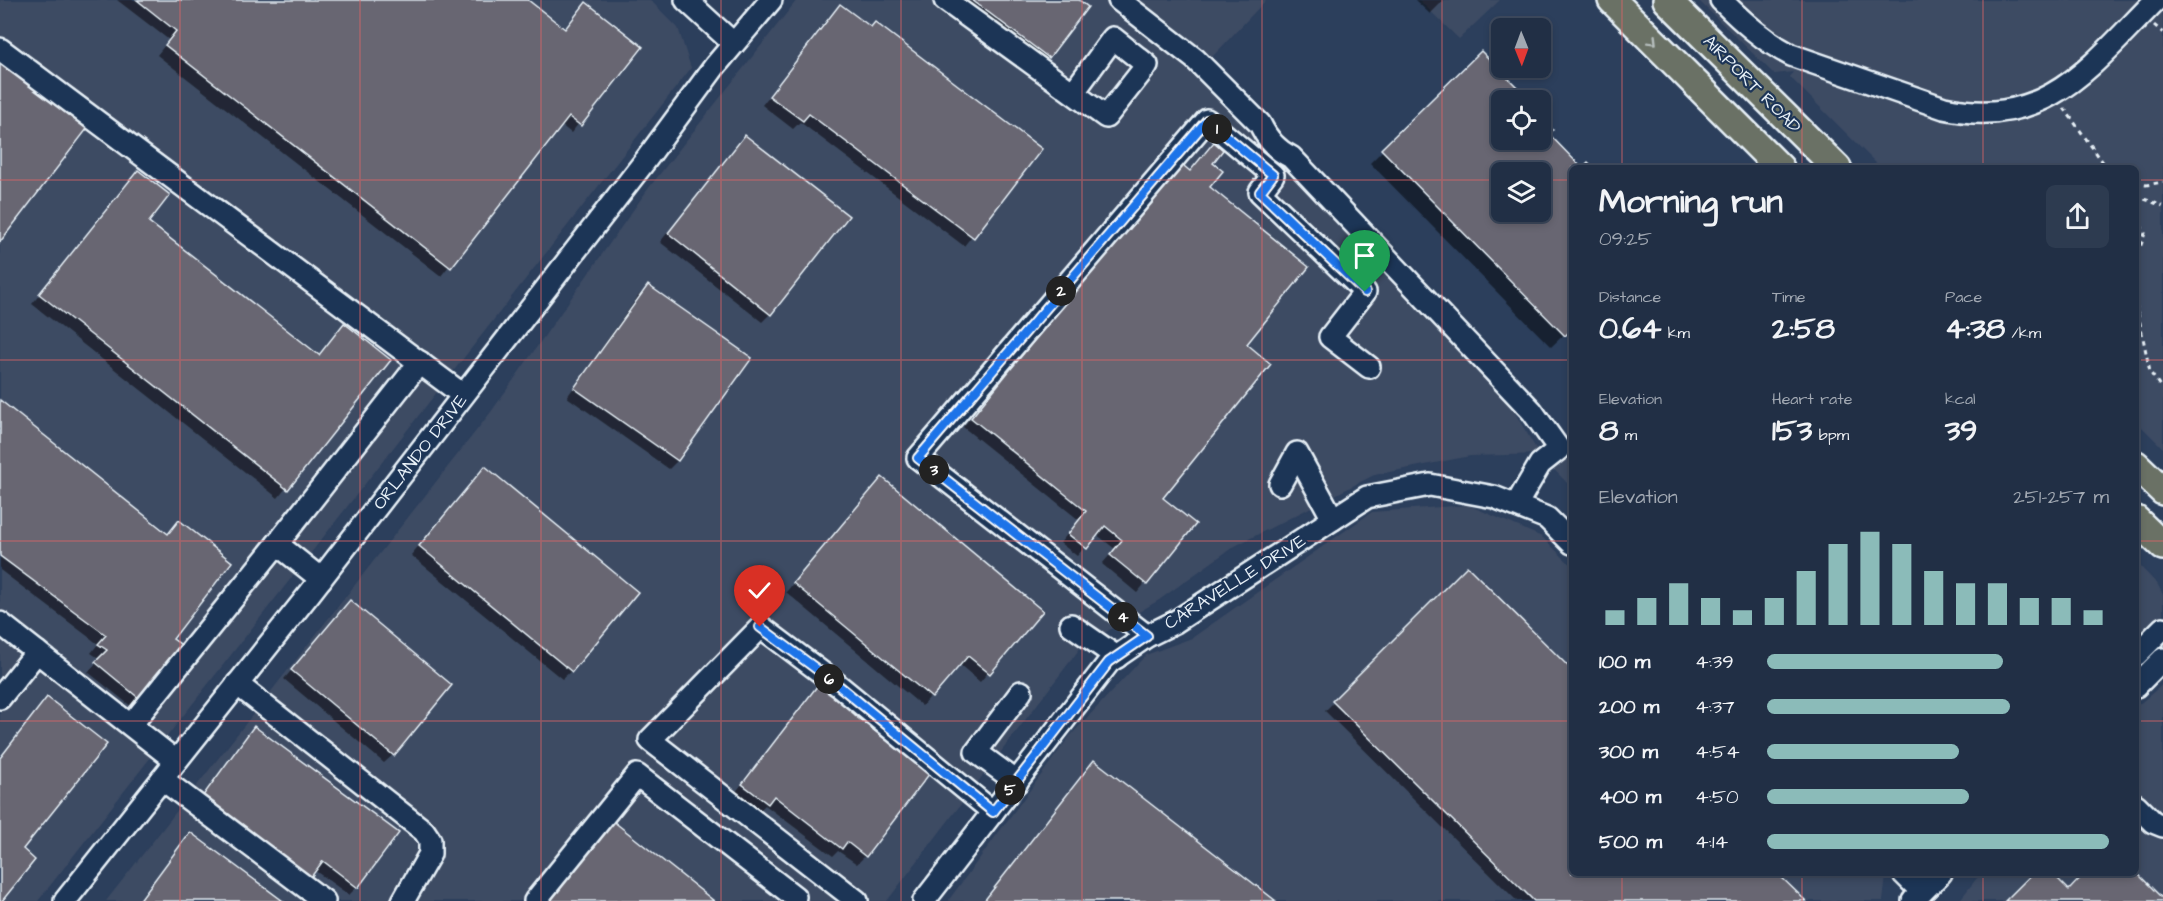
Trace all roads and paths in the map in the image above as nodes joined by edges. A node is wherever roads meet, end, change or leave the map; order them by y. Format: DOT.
graph roads {
  1 [pos="686,0"];
  2 [pos="771,0"];
  3 [pos="945,0"];
  4 [pos="1119,0"];
  5 [pos="1612,0"];
  6 [pos="1667,0"];
  7 [pos="1721,0"];
  8 [pos="2156,0"];
  9 [pos="733,43"];
  10 [pos="0,49"];
  11 [pos="1073,93"];
  12 [pos="2054,94"];
  13 [pos="1777,165"];
  14 [pos="1834,165"];
  15 [pos="2105,165"];
  16 [pos="2163,182"];
  17 [pos="2139,183"];
  18 [pos="2139,197"];
  19 [pos="2163,206"];
  20 [pos="2139,222"];
  21 [pos="2139,248"];
  22 [pos="2139,319"];
  23 [pos="420,362"];
  24 [pos="1369,367"];
  25 [pos="2163,385"];
  26 [pos="463,395"];
  27 [pos="2139,468"];
  28 [pos="1280,484"];
  29 [pos="2163,491"];
  30 [pos="1516,505"];
  31 [pos="1333,519"];
  32 [pos="2139,523"];
  33 [pos="1569,540"];
  34 [pos="277,544"];
  35 [pos="2163,546"];
  36 [pos="321,579"];
  37 [pos="0,622"];
  38 [pos="1071,625"];
  39 [pos="2163,628"];
  40 [pos="1147,636"];
  41 [pos="37,651"];
  42 [pos="2139,652"];
  43 [pos="1117,657"];
  44 [pos="2163,659"];
  45 [pos="2139,683"];
  46 [pos="237,684"];
  47 [pos="1021,692"];
  48 [pos="0,698"];
  49 [pos="131,725"];
  50 [pos="177,761"];
  51 [pos="162,779"];
  52 [pos="1017,782"];
  53 [pos="2139,808"];
  54 [pos="993,812"];
  55 [pos="2163,826"];
  56 [pos="1905,876"];
  57 [pos="1938,876"];
  58 [pos="795,897"];
  59 [pos="1918,897"];
  60 [pos="65,901"];
  61 [pos="324,901"];
  62 [pos="403,901"];
  63 [pos="535,901"];
  64 [pos="857,901"];
  65 [pos="924,901"];
  1 -- 9 [label="street"];
  2 -- 9 [label="street, ORLANDO DRIVE"];
  3 -- 11 [label="street"];
  4 -- 30 [label="street"];
  5 -- 13 [label="main road, one-way"];
  6 -- 14 [label="main road, AIRPORT ROAD"];
  7 -- 12 [label="street"];
  8 -- 12 [label="street"];
  9 -- 26 [label="street, ORLANDO DRIVE"];
  10 -- 23 [label="street"];
  12 -- 15 [label="path"];
  16 -- 17 [label="path"];
  18 -- 19 [label="path"];
  20 -- 21 [label="path"];
  22 -- 25 [label="path"];
  23 -- 26 [label="street"];
  23 -- 34 [label="street"];
  24 -- 40 [label="street"];
  26 -- 36 [label="street, ORLANDO DRIVE"];
  27 -- 29 [label="main road"];
  28 -- 31 [label="street"];
  30 -- 31 [label="street, CARAVELLE DRIVE"];
  30 -- 33 [label="street, CARAVELLE DRIVE"];
  31 -- 40 [label="street, CARAVELLE DRIVE"];
  32 -- 35 [label="main road"];
  34 -- 36 [label="street"];
  34 -- 49 [label="street"];
  36 -- 46 [label="street, ORLANDO DRIVE"];
  37 -- 41 [label="street"];
  38 -- 43 [label="street"];
  39 -- 42 [label="street"];
  40 -- 43 [label="street, CARAVELLE DRIVE"];
  41 -- 48 [label="street"];
  41 -- 49 [label="street"];
  43 -- 52 [label="street, CARAVELLE DRIVE"];
  44 -- 45 [label="street"];
  46 -- 50 [label="street, ORLANDO DRIVE"];
  46 -- 62 [label="street"];
  47 -- 52 [label="street"];
  49 -- 50 [label="street"];
  50 -- 51 [label="street, ORLANDO DRIVE"];
  51 -- 60 [label="street, ORLANDO DRIVE"];
  51 -- 61 [label="street"];
  52 -- 54 [label="street, CARAVELLE DRIVE"];
  53 -- 55 [label="street"];
  54 -- 64 [label="street"];
  54 -- 65 [label="street, CARAVELLE DRIVE"];
  56 -- 59 [label="street"];
  57 -- 59 [label="street"];
  58 -- 63 [label="street"];
}
